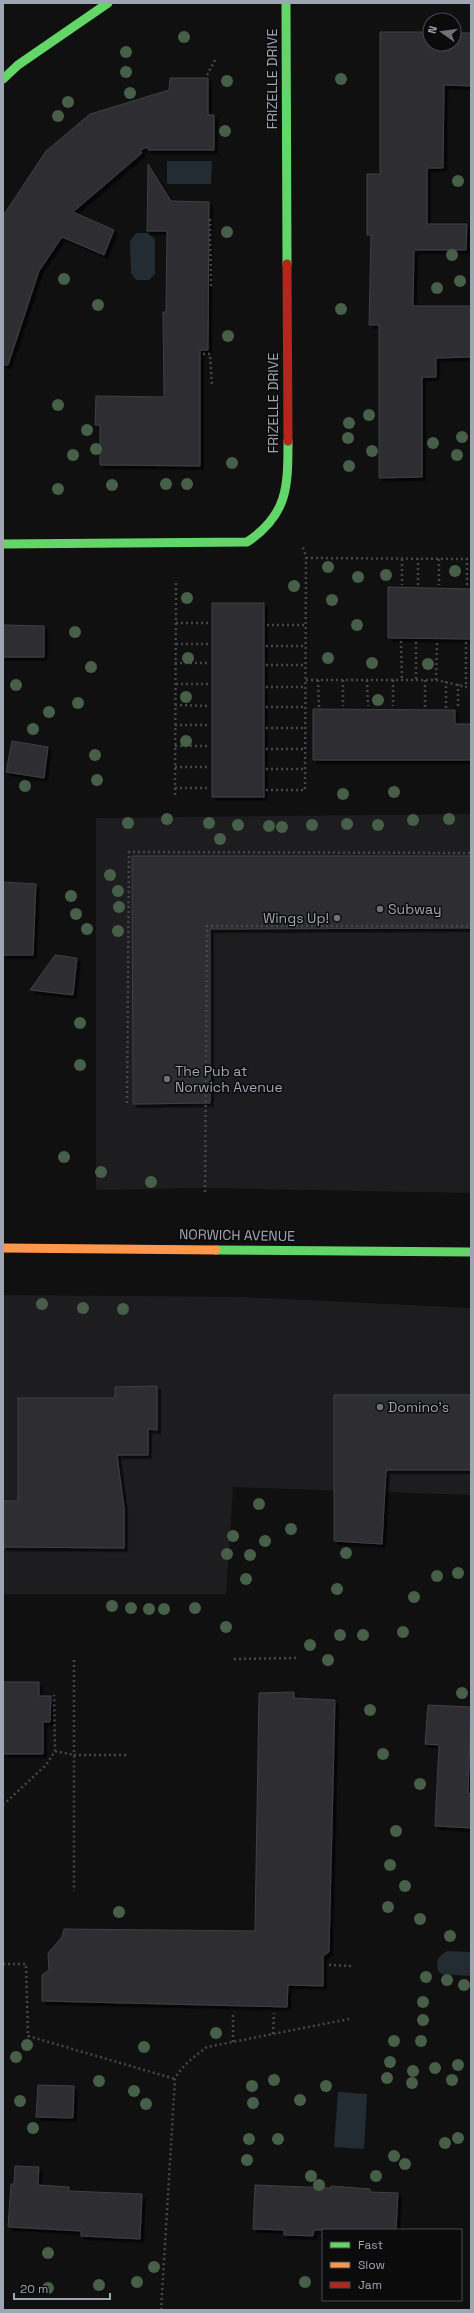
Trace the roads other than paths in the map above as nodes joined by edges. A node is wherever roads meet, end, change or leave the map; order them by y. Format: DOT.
graph roads {
  1 [pos="108,3"];
  2 [pos="286,3"];
  3 [pos="3,79"];
  4 [pos="3,544"];
  5 [pos="3,1248"];
  6 [pos="471,1252"];
  1 -- 3 [label="street"];
  2 -- 4 [label="street, FRIZELLE DRIVE"];
  5 -- 6 [label="street, NORWICH AVENUE"];
}
